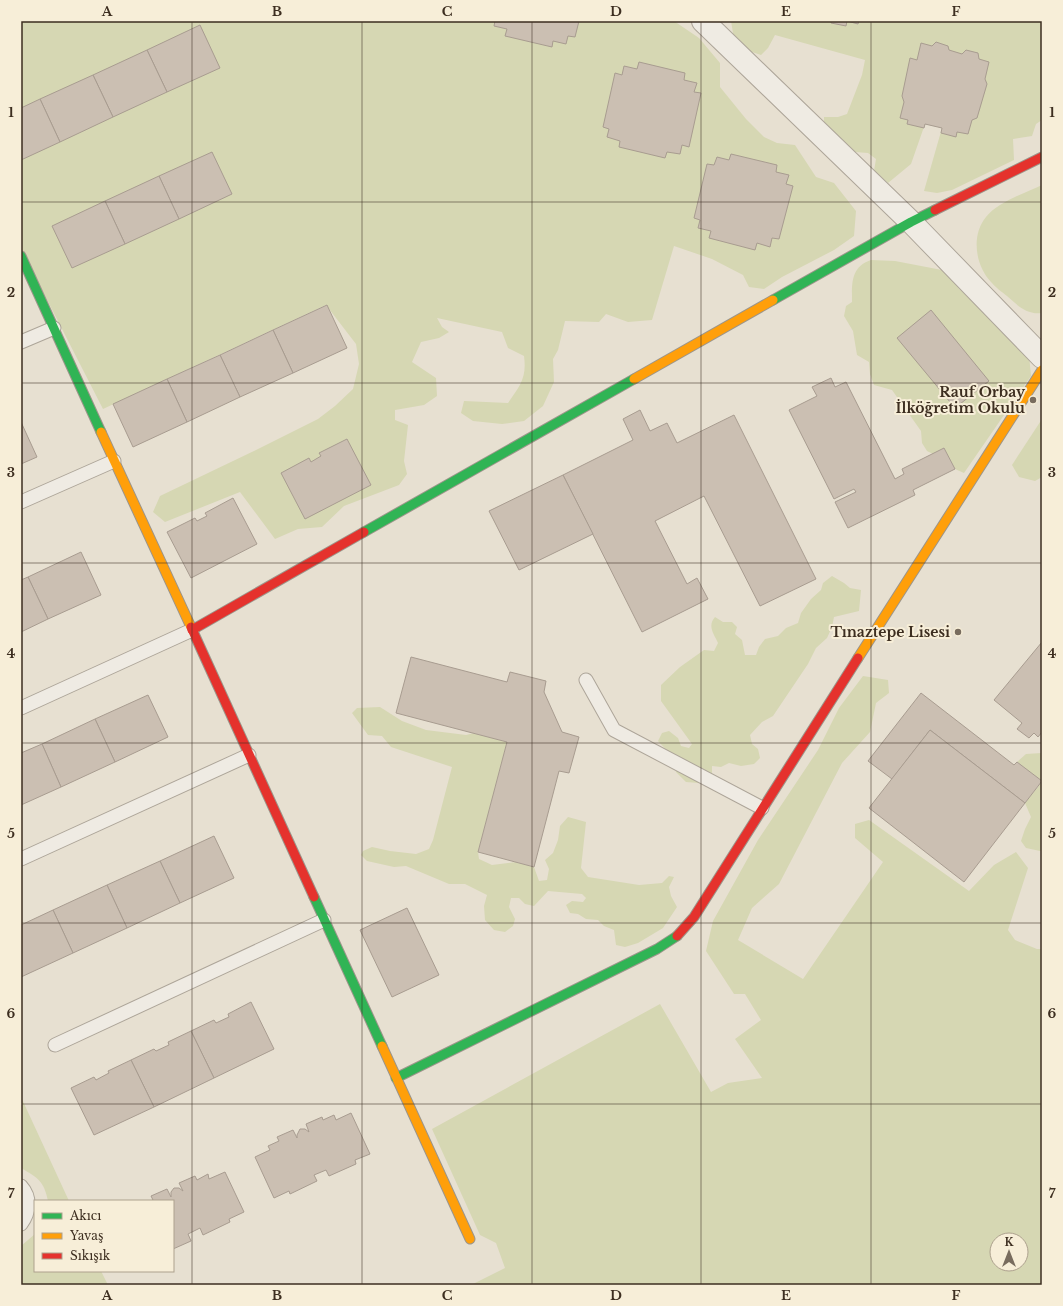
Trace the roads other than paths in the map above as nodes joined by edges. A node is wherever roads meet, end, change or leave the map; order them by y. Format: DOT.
graph roads {
  1 [pos="703,21"];
  2 [pos="1042,157"];
  3 [pos="911,222"];
  4 [pos="21,256"];
  5 [pos="54,328"];
  6 [pos="21,342"];
  7 [pos="1042,357"];
  8 [pos="1042,370"];
  9 [pos="114,461"];
  10 [pos="21,502"];
  11 [pos="192,630"];
  12 [pos="586,680"];
  13 [pos="21,708"];
  14 [pos="249,755"];
  15 [pos="762,808"];
  16 [pos="21,859"];
  17 [pos="324,920"];
  18 [pos="55,1045"];
  19 [pos="396,1078"];
  20 [pos="21,1186"];
  21 [pos="21,1224"];
  22 [pos="470,1239"];
  1 -- 3 [label="street"];
  2 -- 3 [label="street"];
  3 -- 7 [label="street"];
  3 -- 11 [label="street"];
  4 -- 5 [label="street"];
  5 -- 6 [label="lane"];
  5 -- 9 [label="street"];
  8 -- 15 [label="street"];
  9 -- 10 [label="lane"];
  9 -- 11 [label="street"];
  11 -- 13 [label="lane"];
  11 -- 14 [label="street"];
  12 -- 15 [label="lane"];
  14 -- 16 [label="lane"];
  14 -- 17 [label="street"];
  15 -- 19 [label="street"];
  17 -- 18 [label="lane"];
  17 -- 19 [label="street"];
  19 -- 22 [label="street"];
  20 -- 21 [label="lane"];
}
